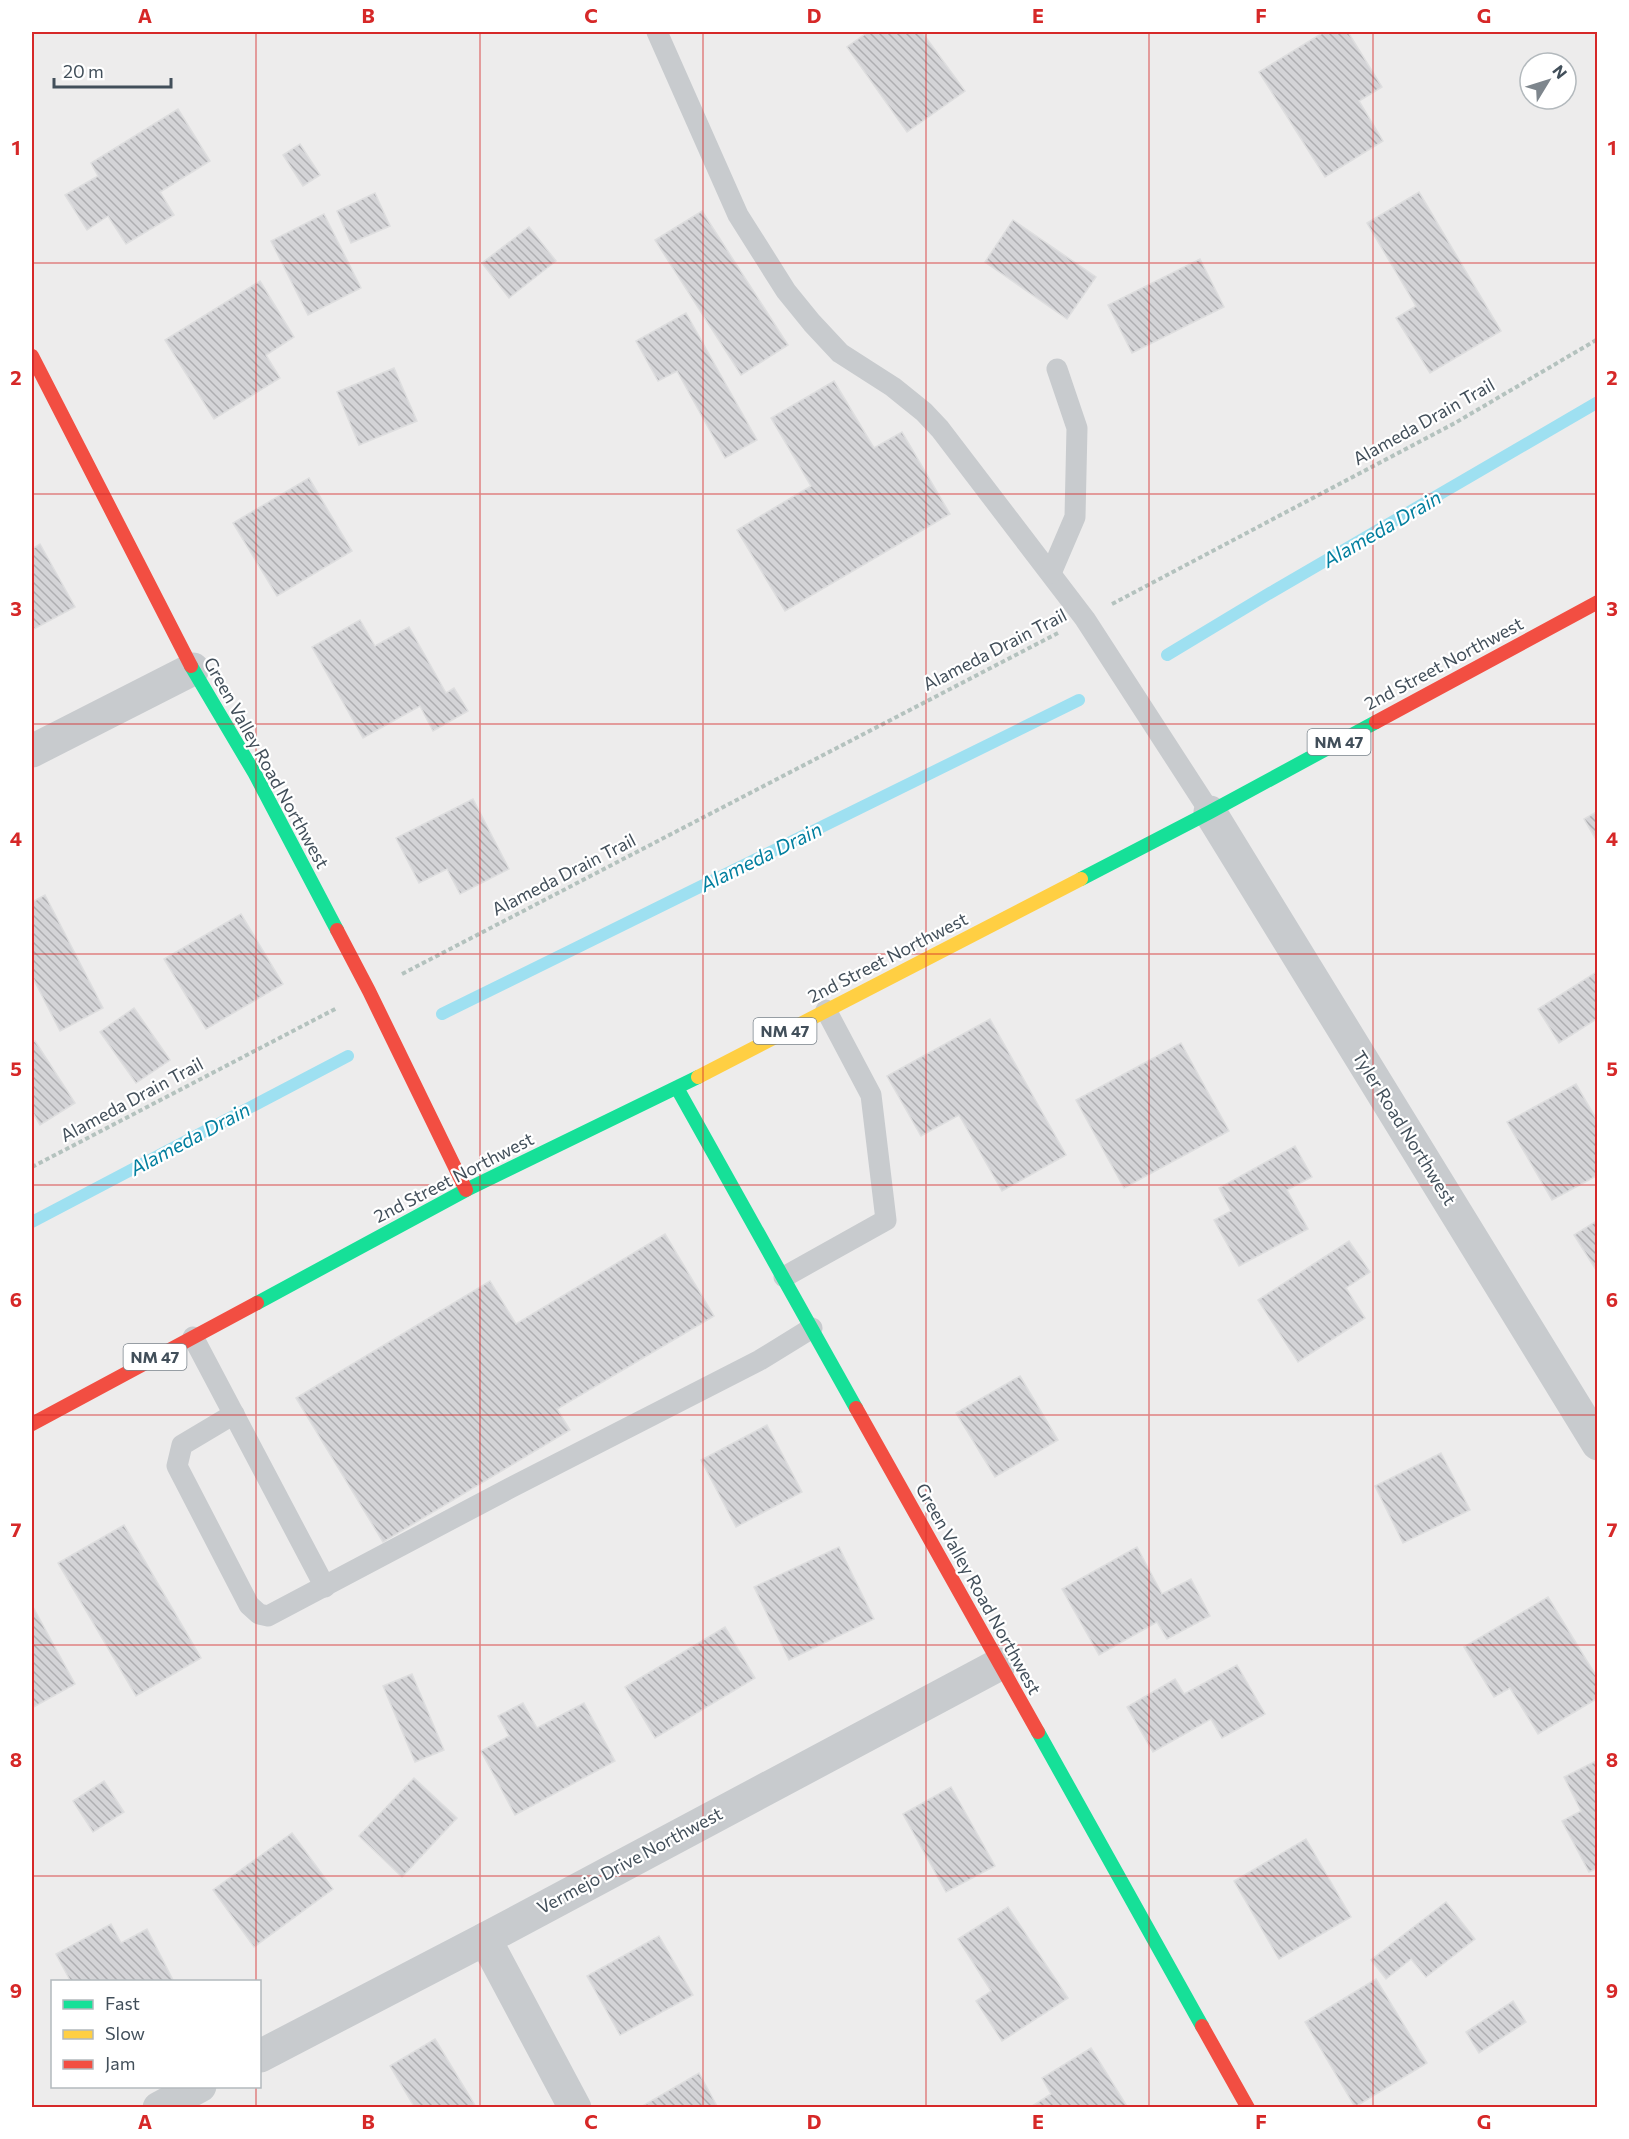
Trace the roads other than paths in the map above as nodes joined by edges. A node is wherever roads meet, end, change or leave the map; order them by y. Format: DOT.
graph roads {
  1 [pos="657,32"];
  2 [pos="32,356"];
  3 [pos="1057,369"];
  4 [pos="1051,573"];
  5 [pos="1598,602"];
  6 [pos="193,669"];
  7 [pos="32,751"];
  8 [pos="1210,812"];
  9 [pos="826,1010"];
  10 [pos="677,1088"];
  11 [pos="466,1190"];
  12 [pos="783,1278"];
  13 [pos="812,1328"];
  14 [pos="193,1337"];
  15 [pos="234,1414"];
  16 [pos="32,1424"];
  17 [pos="1598,1444"];
  18 [pos="325,1587"];
  19 [pos="1000,1664"];
  20 [pos="485,1939"];
  21 [pos="261,2055"];
  22 [pos="196,2088"];
  23 [pos="159,2108"];
  24 [pos="575,2108"];
  25 [pos="1248,2108"];
  1 -- 4 [label="lane"];
  2 -- 6 [label="street, Green Valley Road Northwest"];
  3 -- 4 [label="lane"];
  4 -- 8 [label="lane"];
  5 -- 8 [label="street, 2nd Street Northwest / NM 47"];
  6 -- 7 [label="street"];
  6 -- 11 [label="street, Green Valley Road Northwest"];
  8 -- 9 [label="street, 2nd Street Northwest / NM 47"];
  8 -- 17 [label="street, Tyler Road Northwest"];
  9 -- 10 [label="street, 2nd Street Northwest / NM 47"];
  9 -- 12 [label="lane"];
  10 -- 11 [label="street, 2nd Street Northwest / NM 47"];
  10 -- 12 [label="street, Green Valley Road Northwest"];
  11 -- 14 [label="street, 2nd Street Northwest / NM 47"];
  12 -- 13 [label="street, Green Valley Road Northwest"];
  13 -- 18 [label="lane"];
  13 -- 19 [label="street, Green Valley Road Northwest"];
  14 -- 15 [label="lane"];
  14 -- 16 [label="street, 2nd Street Northwest / NM 47"];
  15 -- 18 [label="lane"];
  15 -- 18 [label="lane"];
  19 -- 20 [label="street, Vermejo Drive Northwest"];
  19 -- 25 [label="street, Green Valley Road Northwest"];
  20 -- 21 [label="street, Vermejo Drive Northwest"];
  20 -- 24 [label="street"];
  22 -- 23 [label="street"];
}
